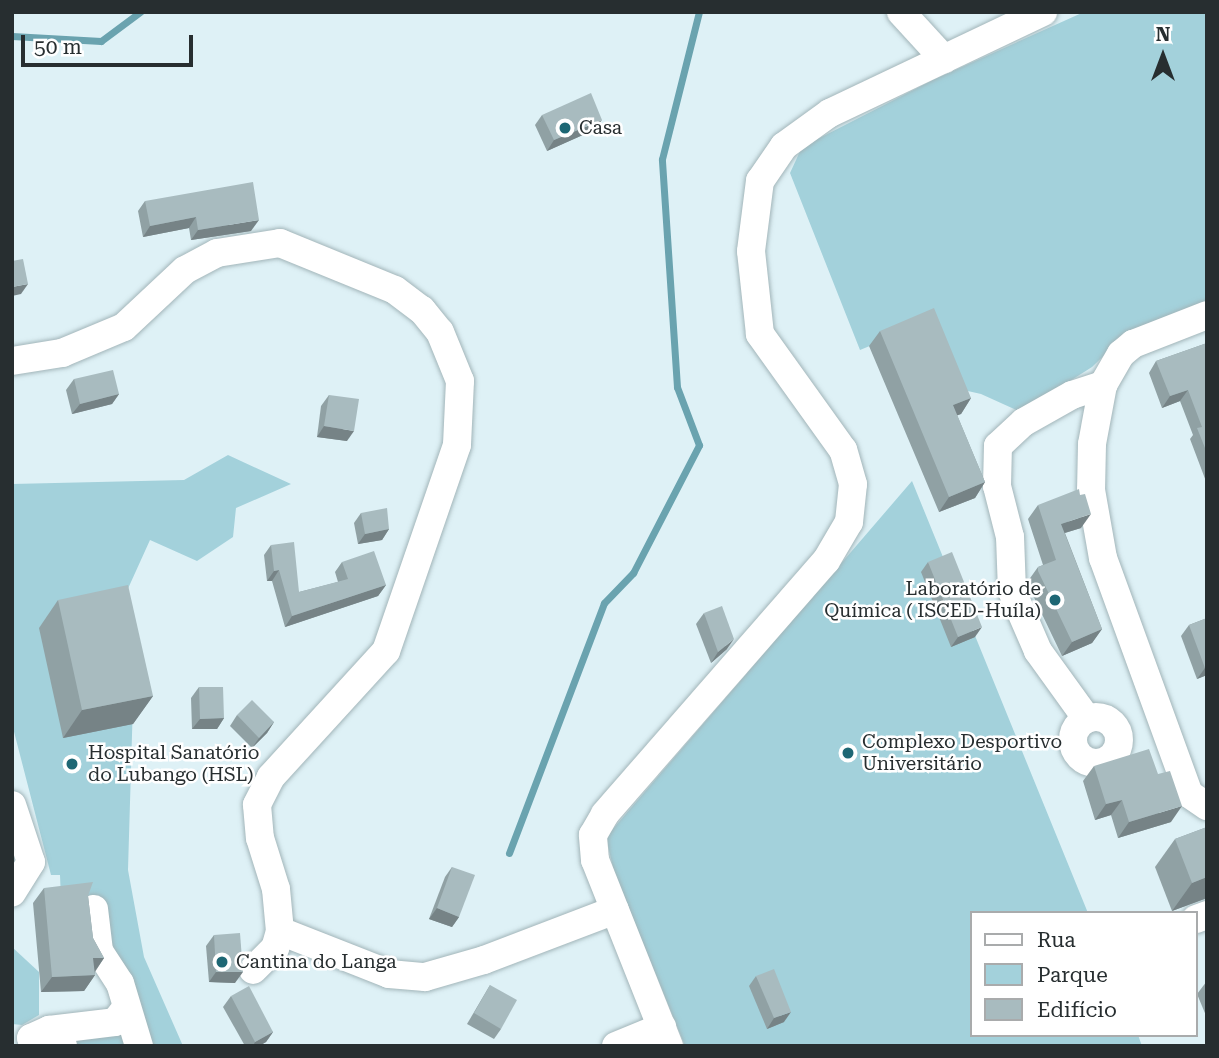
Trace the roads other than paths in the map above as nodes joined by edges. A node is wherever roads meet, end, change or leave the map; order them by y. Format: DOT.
graph roads {
  1 [pos="1043,12"];
  2 [pos="911,17"];
  3 [pos="944,59"];
  4 [pos="1207,315"];
  5 [pos="12,361"];
  6 [pos="1103,386"];
  7 [pos="1087,719"];
  8 [pos="12,805"];
  9 [pos="1207,806"];
  10 [pos="12,892"];
  11 [pos="94,909"];
  12 [pos="615,910"];
  13 [pos="280,931"];
  14 [pos="253,970"];
  15 [pos="126,1007"];
  16 [pos="666,1036"];
  17 [pos="24,1042"];
  18 [pos="63,1046"];
  19 [pos="139,1046"];
  20 [pos="616,1046"];
  1 -- 3 [label="street"];
  2 -- 3 [label="street"];
  3 -- 12 [label="street"];
  4 -- 6 [label="street"];
  5 -- 13 [label="street"];
  6 -- 7 [label="street"];
  6 -- 9 [label="street"];
  8 -- 10 [label="street"];
  11 -- 15 [label="street"];
  12 -- 13 [label="street"];
  12 -- 16 [label="street"];
  13 -- 14 [label="street"];
  15 -- 17 [label="street"];
  15 -- 19 [label="street"];
  16 -- 20 [label="street"];
  17 -- 18 [label="street"];
}
